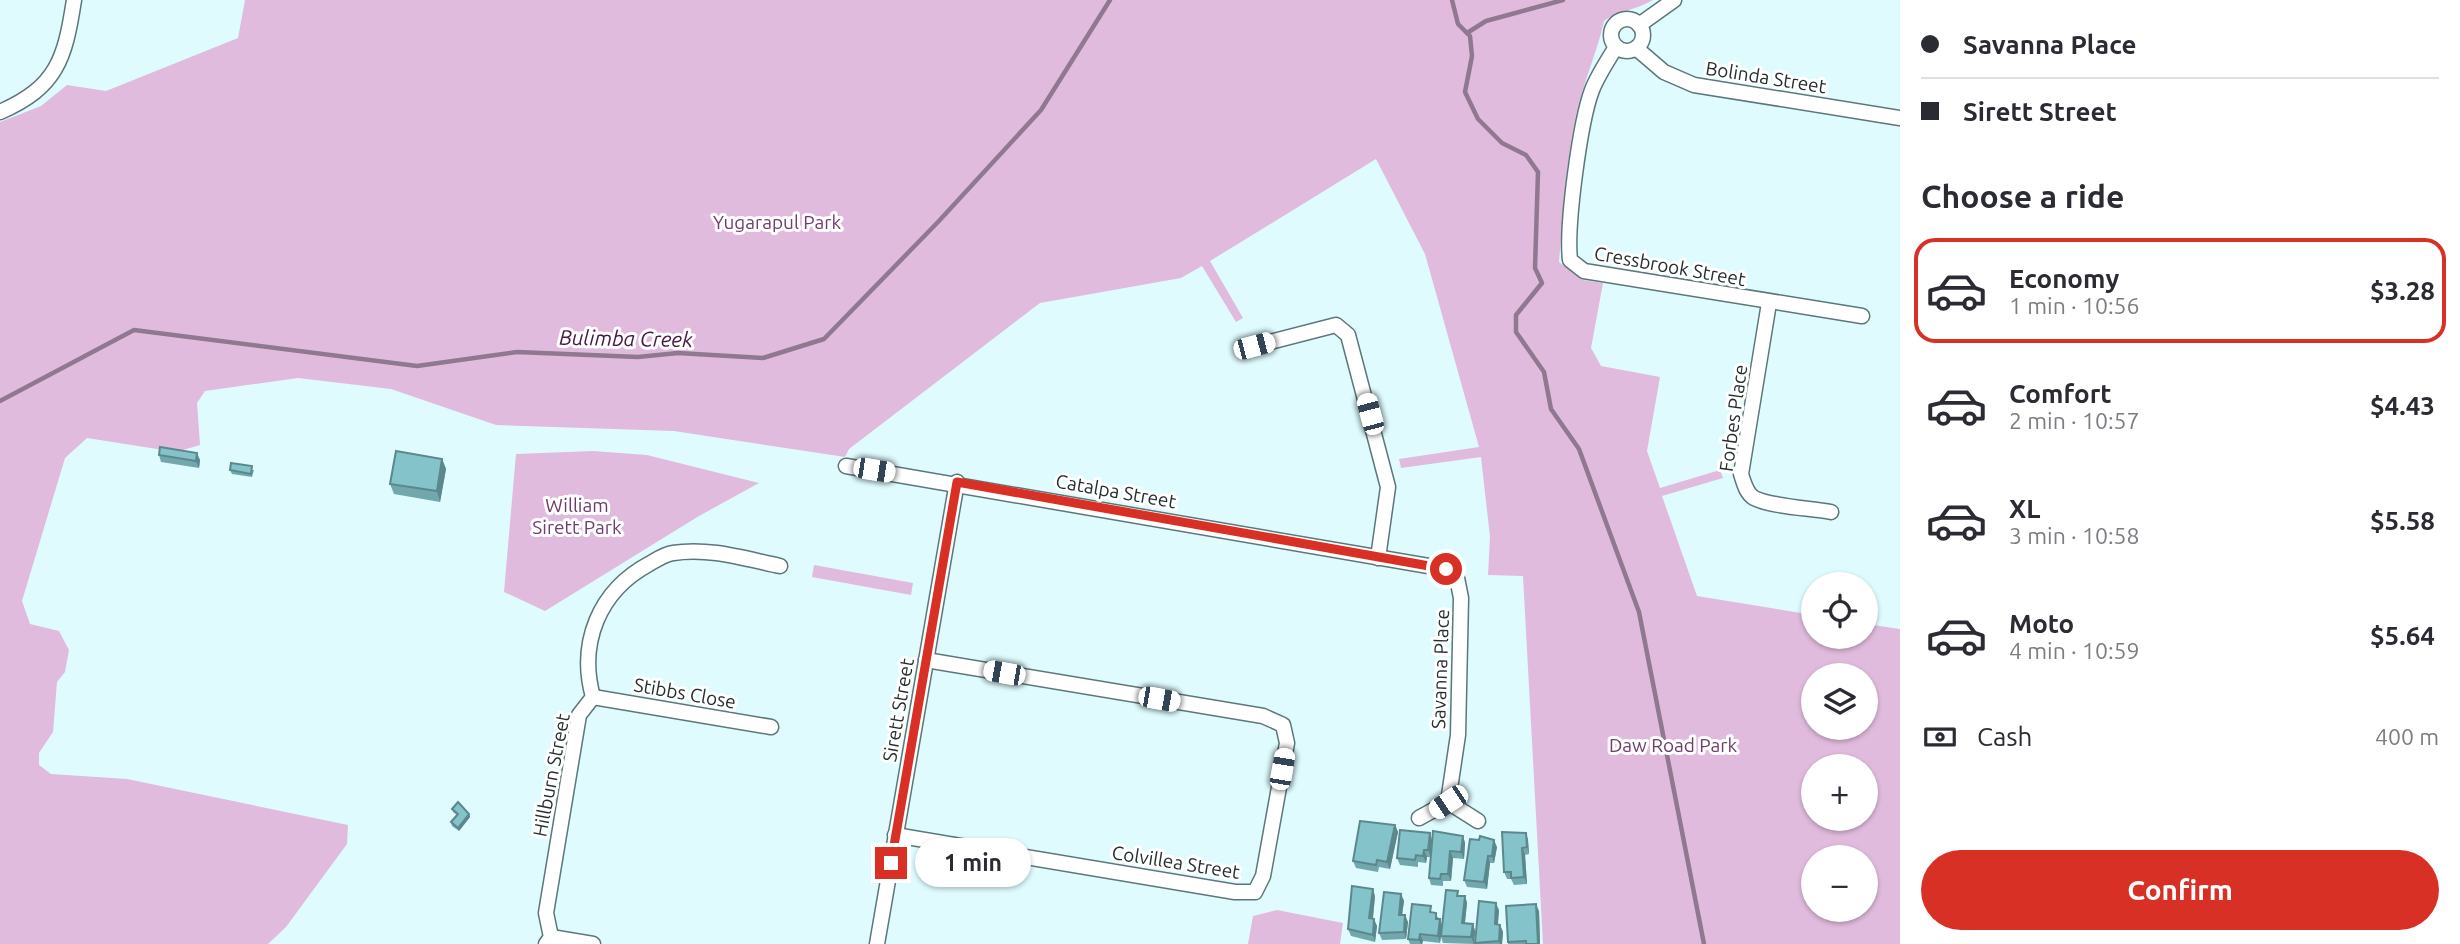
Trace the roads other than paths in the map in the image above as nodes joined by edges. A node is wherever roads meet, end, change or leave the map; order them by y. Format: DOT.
graph roads {
  1 [pos="74,0"];
  2 [pos="1674,0"];
  3 [pos="1639,25"];
  4 [pos="1616,47"];
  5 [pos="1636,48"];
  6 [pos="0,113"];
  7 [pos="1900,118"];
  8 [pos="1769,303"];
  9 [pos="1862,316"];
  10 [pos="1254,346"];
  11 [pos="846,466"];
  12 [pos="957,482"];
  13 [pos="1831,512"];
  14 [pos="1378,558"];
  15 [pos="780,566"];
  16 [pos="926,660"];
  17 [pos="593,697"];
  18 [pos="771,727"];
  19 [pos="1448,802"];
  20 [pos="1419,818"];
  21 [pos="1478,821"];
  22 [pos="895,835"];
  23 [pos="549,940"];
  24 [pos="593,944"];
  25 [pos="877,944"];
  1 -- 6 [label="street"];
  2 -- 3 [label="street"];
  3 -- 4 [label="street"];
  3 -- 5 [label="street"];
  4 -- 5 [label="street"];
  4 -- 8 [label="street, Cressbrook Street"];
  5 -- 7 [label="street, Bolinda Street"];
  8 -- 9 [label="street, Cressbrook Street"];
  8 -- 13 [label="street, Forbes Place"];
  10 -- 14 [label="street"];
  11 -- 12 [label="street, Catalpa Street"];
  12 -- 14 [label="street, Catalpa Street"];
  12 -- 16 [label="street, Sirett Street"];
  14 -- 19 [label="street, Savanna Place"];
  15 -- 17 [label="street, Hillburn Street"];
  16 -- 22 [label="street, Sirett Street"];
  16 -- 22 [label="street, Colvillea Street"];
  17 -- 18 [label="street, Stibbs Close"];
  17 -- 23 [label="street, Hillburn Street"];
  19 -- 20 [label="street"];
  19 -- 21 [label="street"];
  22 -- 25 [label="street, Sirett Street"];
  23 -- 24 [label="street"];
}
